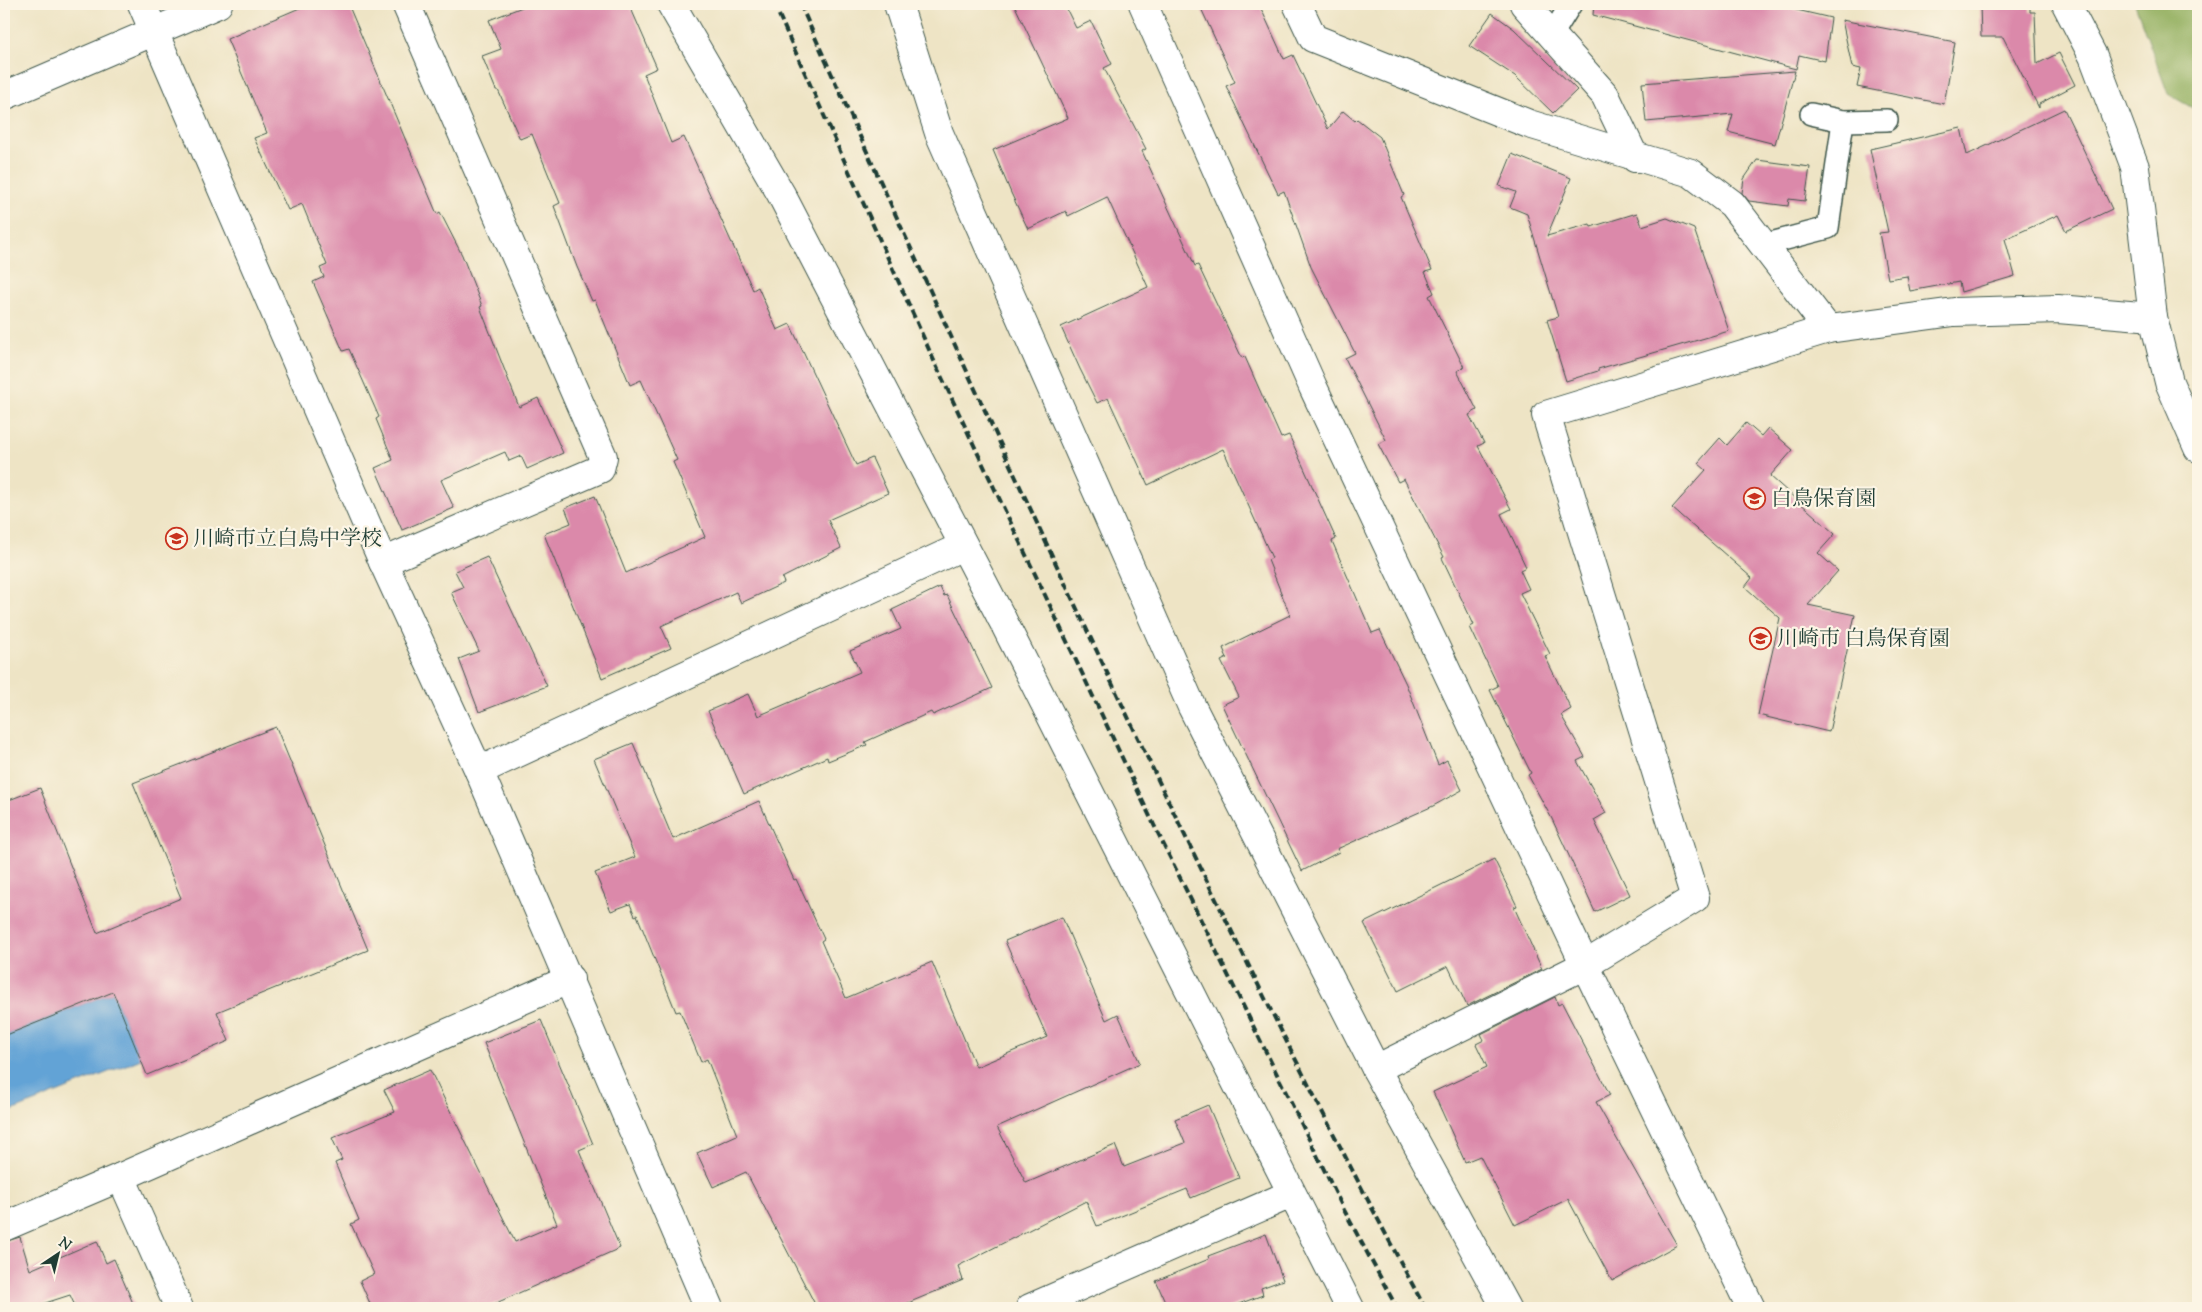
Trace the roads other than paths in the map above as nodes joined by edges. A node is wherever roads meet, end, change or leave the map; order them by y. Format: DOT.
graph roads {
  1 [pos="142,4"];
  2 [pos="218,4"];
  3 [pos="406,4"];
  4 [pos="672,4"];
  5 [pos="898,4"];
  6 [pos="1143,4"];
  7 [pos="1297,4"];
  8 [pos="1524,4"];
  9 [pos="1571,4"];
  10 [pos="2066,4"];
  11 [pos="154,31"];
  12 [pos="1552,35"];
  13 [pos="4,96"];
  14 [pos="1811,114"];
  15 [pos="1887,120"];
  16 [pos="1843,121"];
  17 [pos="1635,158"];
  18 [pos="1763,245"];
  19 [pos="2153,317"];
  20 [pos="1828,329"];
  21 [pos="2198,448"];
  22 [pos="964,546"];
  23 [pos="383,562"];
  24 [pos="479,772"];
  25 [pos="1585,965"];
  26 [pos="570,980"];
  27 [pos="1376,1069"];
  28 [pos="121,1177"];
  29 [pos="1291,1194"];
  30 [pos="4,1227"];
  31 [pos="179,1308"];
  32 [pos="709,1308"];
  33 [pos="1030,1308"];
  34 [pos="1350,1308"];
  35 [pos="1506,1308"];
  36 [pos="1751,1308"];
  1 -- 11 [label="street"];
  2 -- 11 [label="street"];
  3 -- 23 [label="street"];
  4 -- 22 [label="street"];
  5 -- 27 [label="street"];
  6 -- 25 [label="street"];
  7 -- 17 [label="street"];
  8 -- 12 [label="street"];
  9 -- 12 [label="lane"];
  10 -- 19 [label="street"];
  11 -- 13 [label="street"];
  11 -- 23 [label="street"];
  12 -- 17 [label="street"];
  14 -- 16 [label="lane"];
  15 -- 16 [label="lane"];
  16 -- 18 [label="lane"];
  17 -- 18 [label="street"];
  18 -- 20 [label="street"];
  19 -- 20 [label="street"];
  19 -- 21 [label="street"];
  20 -- 25 [label="street"];
  22 -- 24 [label="street"];
  22 -- 29 [label="street"];
  23 -- 24 [label="street"];
  24 -- 26 [label="street"];
  25 -- 27 [label="street"];
  25 -- 36 [label="street"];
  26 -- 28 [label="street"];
  26 -- 32 [label="street"];
  27 -- 35 [label="street"];
  28 -- 30 [label="street"];
  28 -- 31 [label="street"];
  29 -- 33 [label="street"];
  29 -- 34 [label="street"];
}
